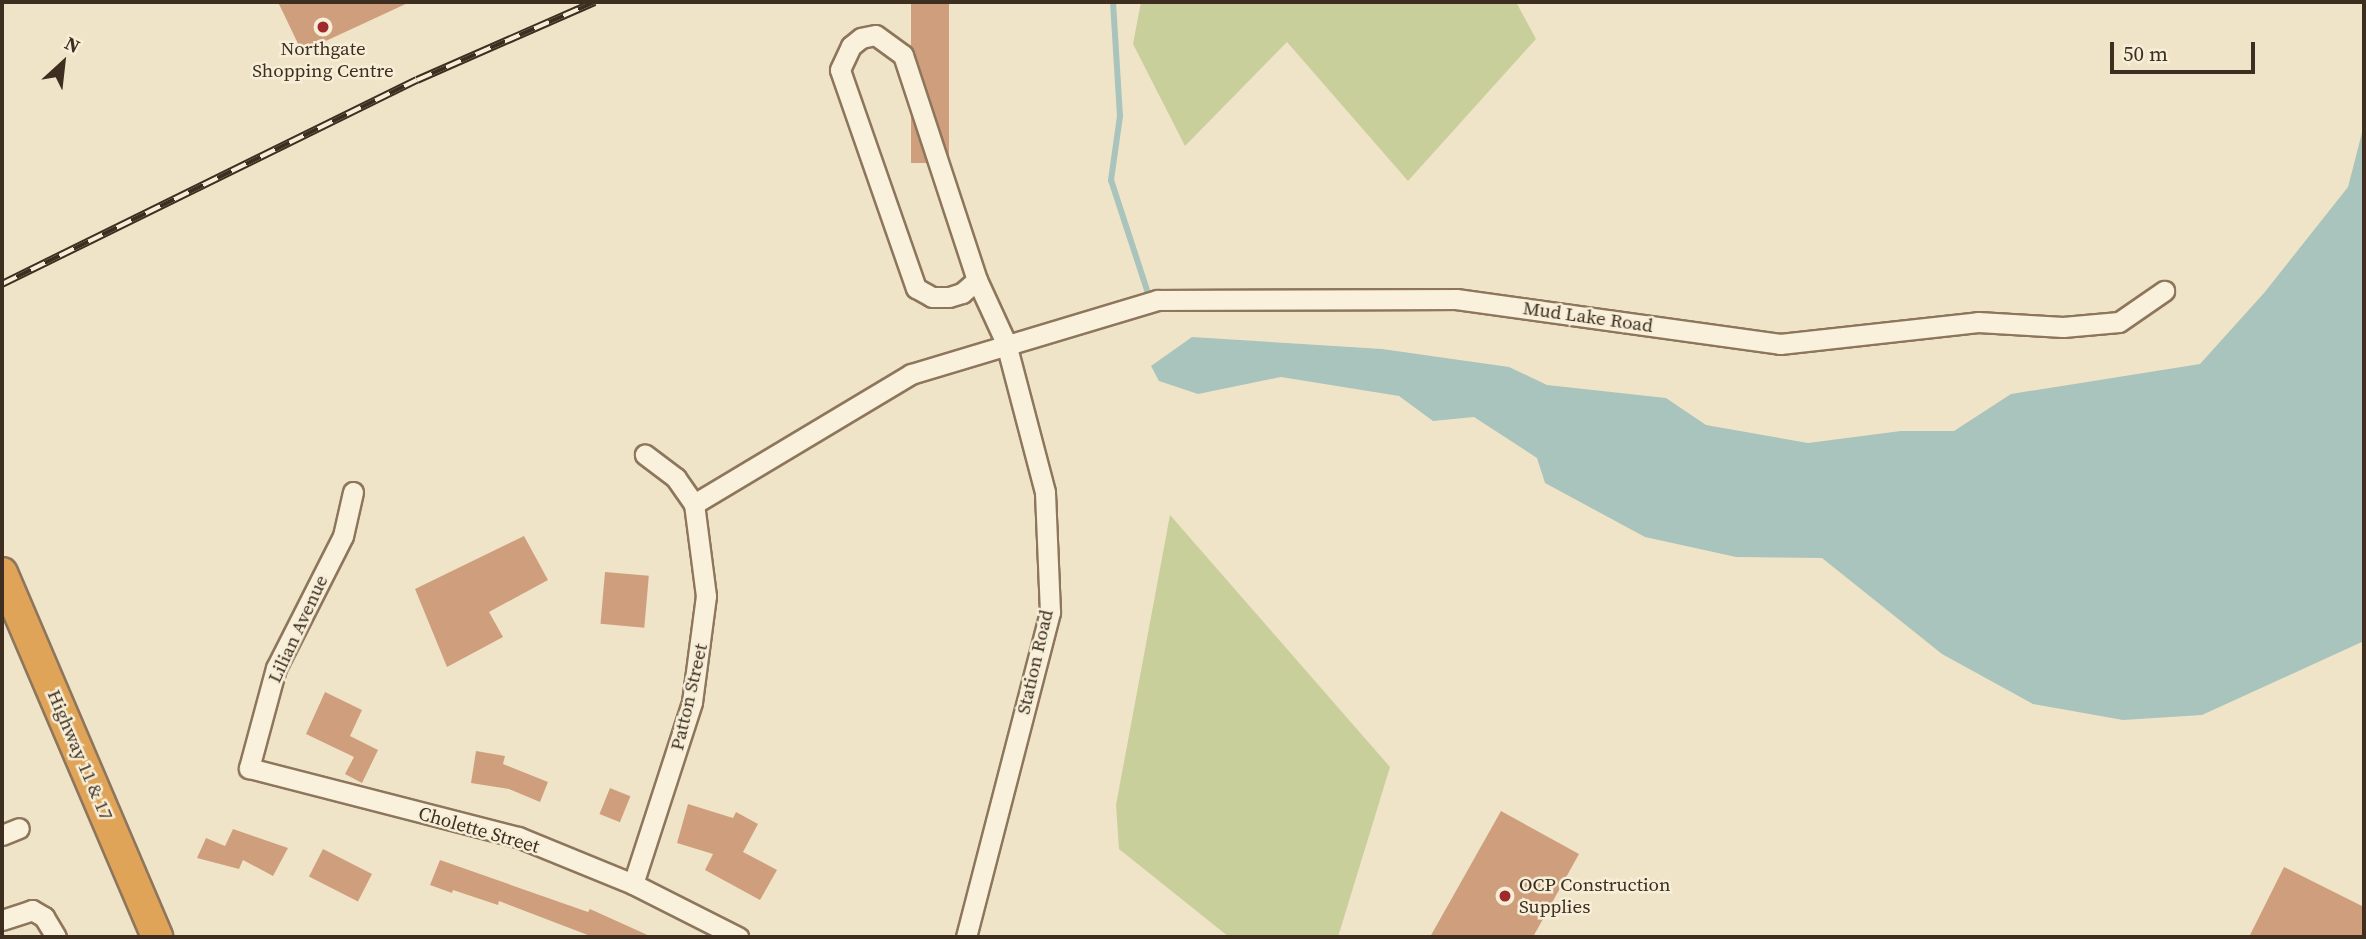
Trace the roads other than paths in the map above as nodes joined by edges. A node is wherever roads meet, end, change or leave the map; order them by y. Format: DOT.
graph roads {
  1 [pos="977,280"];
  2 [pos="2164,291"];
  3 [pos="1006,343"];
  4 [pos="645,455"];
  5 [pos="353,492"];
  6 [pos="694,504"];
  7 [pos="2,573"];
  8 [pos="249,768"];
  9 [pos="633,884"];
  10 [pos="2,919"];
  11 [pos="727,935"];
  12 [pos="56,937"];
  13 [pos="157,937"];
  14 [pos="966,937"];
  1 -- 1 [label="street, Station Road"];
  1 -- 3 [label="street, Station Road"];
  2 -- 3 [label="street, Mud Lake Road"];
  3 -- 6 [label="street"];
  3 -- 14 [label="street, Station Road"];
  4 -- 6 [label="street, Patton Street"];
  5 -- 8 [label="street, Lilian Avenue"];
  6 -- 9 [label="street, Patton Street"];
  7 -- 13 [label="highway, Highway 11 & 17"];
  8 -- 9 [label="street, Cholette Street"];
  9 -- 11 [label="street, Cholette Street"];
  10 -- 12 [label="street"];
}
